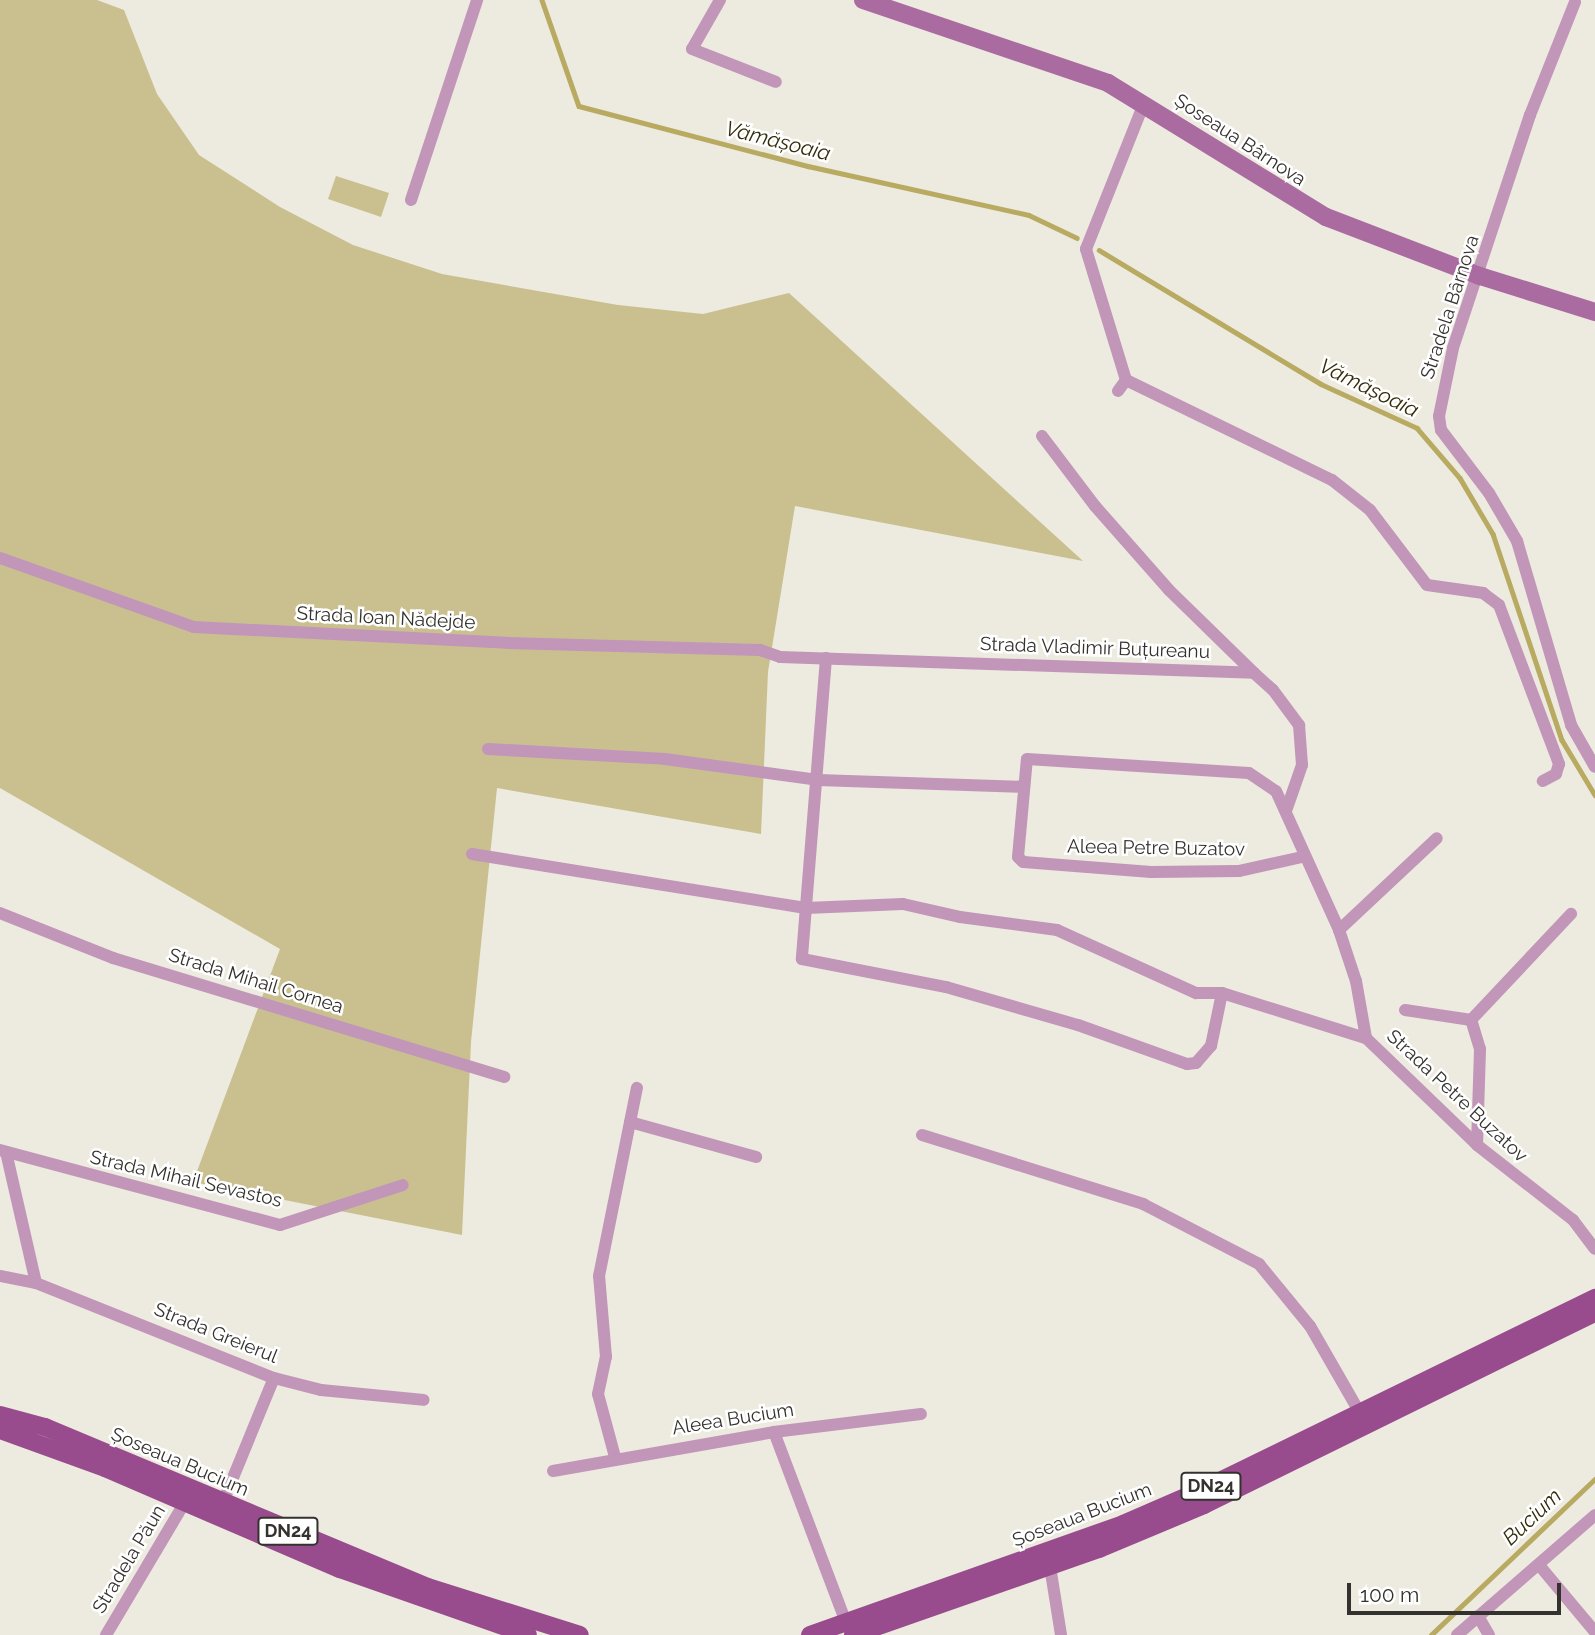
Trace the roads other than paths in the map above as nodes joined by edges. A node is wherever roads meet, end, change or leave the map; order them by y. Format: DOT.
graph roads {
  1 [pos="477,0"];
  2 [pos="720,0"];
  3 [pos="863,0"];
  4 [pos="1575,2"];
  5 [pos="776,82"];
  6 [pos="1144,103"];
  7 [pos="411,200"];
  8 [pos="1480,276"];
  9 [pos="1595,312"];
  10 [pos="1042,436"];
  11 [pos="0,558"];
  12 [pos="780,657"];
  13 [pos="826,657"];
  14 [pos="1254,673"];
  15 [pos="488,749"];
  16 [pos="1595,767"];
  17 [pos="818,780"];
  18 [pos="1543,781"];
  19 [pos="1024,787"];
  20 [pos="1287,808"];
  21 [pos="1437,838"];
  22 [pos="472,854"];
  23 [pos="1302,858"];
  24 [pos="806,908"];
  25 [pos="0,913"];
  26 [pos="1571,914"];
  27 [pos="1339,930"];
  28 [pos="1222,993"];
  29 [pos="1405,1010"];
  30 [pos="1471,1020"];
  31 [pos="1366,1038"];
  32 [pos="504,1077"];
  33 [pos="637,1088"];
  34 [pos="630,1122"];
  35 [pos="922,1135"];
  36 [pos="1477,1145"];
  37 [pos="3,1151"];
  38 [pos="756,1157"];
  39 [pos="403,1185"];
  40 [pos="1595,1249"];
  41 [pos="0,1276"];
  42 [pos="36,1283"];
  43 [pos="1595,1298"];
  44 [pos="1595,1313"];
  45 [pos="274,1378"];
  46 [pos="424,1400"];
  47 [pos="920,1414"];
  48 [pos="0,1415"];
  49 [pos="1364,1421"];
  50 [pos="0,1430"];
  51 [pos="774,1432"];
  52 [pos="615,1458"];
  53 [pos="553,1471"];
  54 [pos="185,1502"];
  55 [pos="220,1510"];
  56 [pos="1595,1515"];
  57 [pos="1049,1559"];
  58 [pos="1539,1565"];
  59 [pos="1478,1616"];
  60 [pos="531,1630"];
  61 [pos="850,1631"];
  62 [pos="1595,1632"];
  63 [pos="106,1635"];
  64 [pos="580,1635"];
  65 [pos="810,1635"];
  66 [pos="1061,1635"];
  67 [pos="1457,1635"];
  68 [pos="1489,1635"];
  1 -- 7 [label="street"];
  2 -- 5 [label="street"];
  3 -- 6 [label="main road, Șoseaua Bârnova"];
  4 -- 8 [label="street, Stradela Bârnova"];
  6 -- 8 [label="main road, Șoseaua Bârnova"];
  6 -- 18 [label="street"];
  8 -- 9 [label="main road, Șoseaua Bârnova"];
  8 -- 16 [label="street, Stradela Bârnova"];
  10 -- 14 [label="street"];
  11 -- 12 [label="street, Strada Ioan Nădejde"];
  12 -- 13 [label="street, Strada Vladimir Buțureanu"];
  13 -- 14 [label="street, Strada Vladimir Buțureanu"];
  13 -- 17 [label="street"];
  14 -- 20 [label="street"];
  15 -- 17 [label="street"];
  17 -- 19 [label="street"];
  17 -- 24 [label="street"];
  19 -- 20 [label="street, Strada Petre Buzatov"];
  19 -- 23 [label="street, Aleea Petre Buzatov"];
  20 -- 23 [label="street, Strada Petre Buzatov"];
  21 -- 27 [label="street"];
  22 -- 24 [label="street"];
  23 -- 27 [label="street, Strada Petre Buzatov"];
  24 -- 28 [label="street"];
  24 -- 28 [label="street"];
  25 -- 32 [label="street, Strada Mihail Cornea"];
  26 -- 30 [label="street"];
  27 -- 31 [label="street, Strada Petre Buzatov"];
  28 -- 31 [label="street"];
  29 -- 30 [label="street"];
  30 -- 36 [label="street"];
  31 -- 36 [label="street, Strada Petre Buzatov"];
  33 -- 34 [label="street"];
  34 -- 38 [label="street"];
  34 -- 52 [label="street"];
  35 -- 49 [label="street"];
  36 -- 40 [label="street, Strada Petre Buzatov"];
  37 -- 39 [label="street, Strada Mihail Sevastos"];
  37 -- 42 [label="street"];
  41 -- 42 [label="street, Strada Greierul"];
  42 -- 45 [label="street, Strada Greierul"];
  43 -- 49 [label="main road, Șoseaua Bucium / DN24"];
  44 -- 49 [label="main road, Șoseaua Bucium / DN24"];
  45 -- 46 [label="street, Strada Greierul"];
  45 -- 55 [label="street"];
  47 -- 51 [label="street, Aleea Bucium"];
  48 -- 55 [label="main road, Șoseaua Bucium / DN24"];
  49 -- 57 [label="main road, Șoseaua Bucium / DN24"];
  50 -- 54 [label="main road, Șoseaua Bucium / DN24"];
  51 -- 52 [label="street, Aleea Bucium"];
  51 -- 61 [label="street"];
  52 -- 53 [label="street, Aleea Bucium"];
  54 -- 55 [label="main road, Șoseaua Bucium / DN24"];
  54 -- 63 [label="street, Stradela Păun"];
  55 -- 60 [label="main road, Șoseaua Bucium / DN24"];
  56 -- 58 [label="street"];
  57 -- 61 [label="main road, Șoseaua Bucium / DN24"];
  57 -- 66 [label="street"];
  58 -- 59 [label="street"];
  58 -- 62 [label="street"];
  59 -- 67 [label="street"];
  59 -- 68 [label="street"];
  60 -- 64 [label="main road, Șoseaua Bucium / DN24"];
  61 -- 65 [label="main road, Șoseaua Bucium / DN24"];
}
